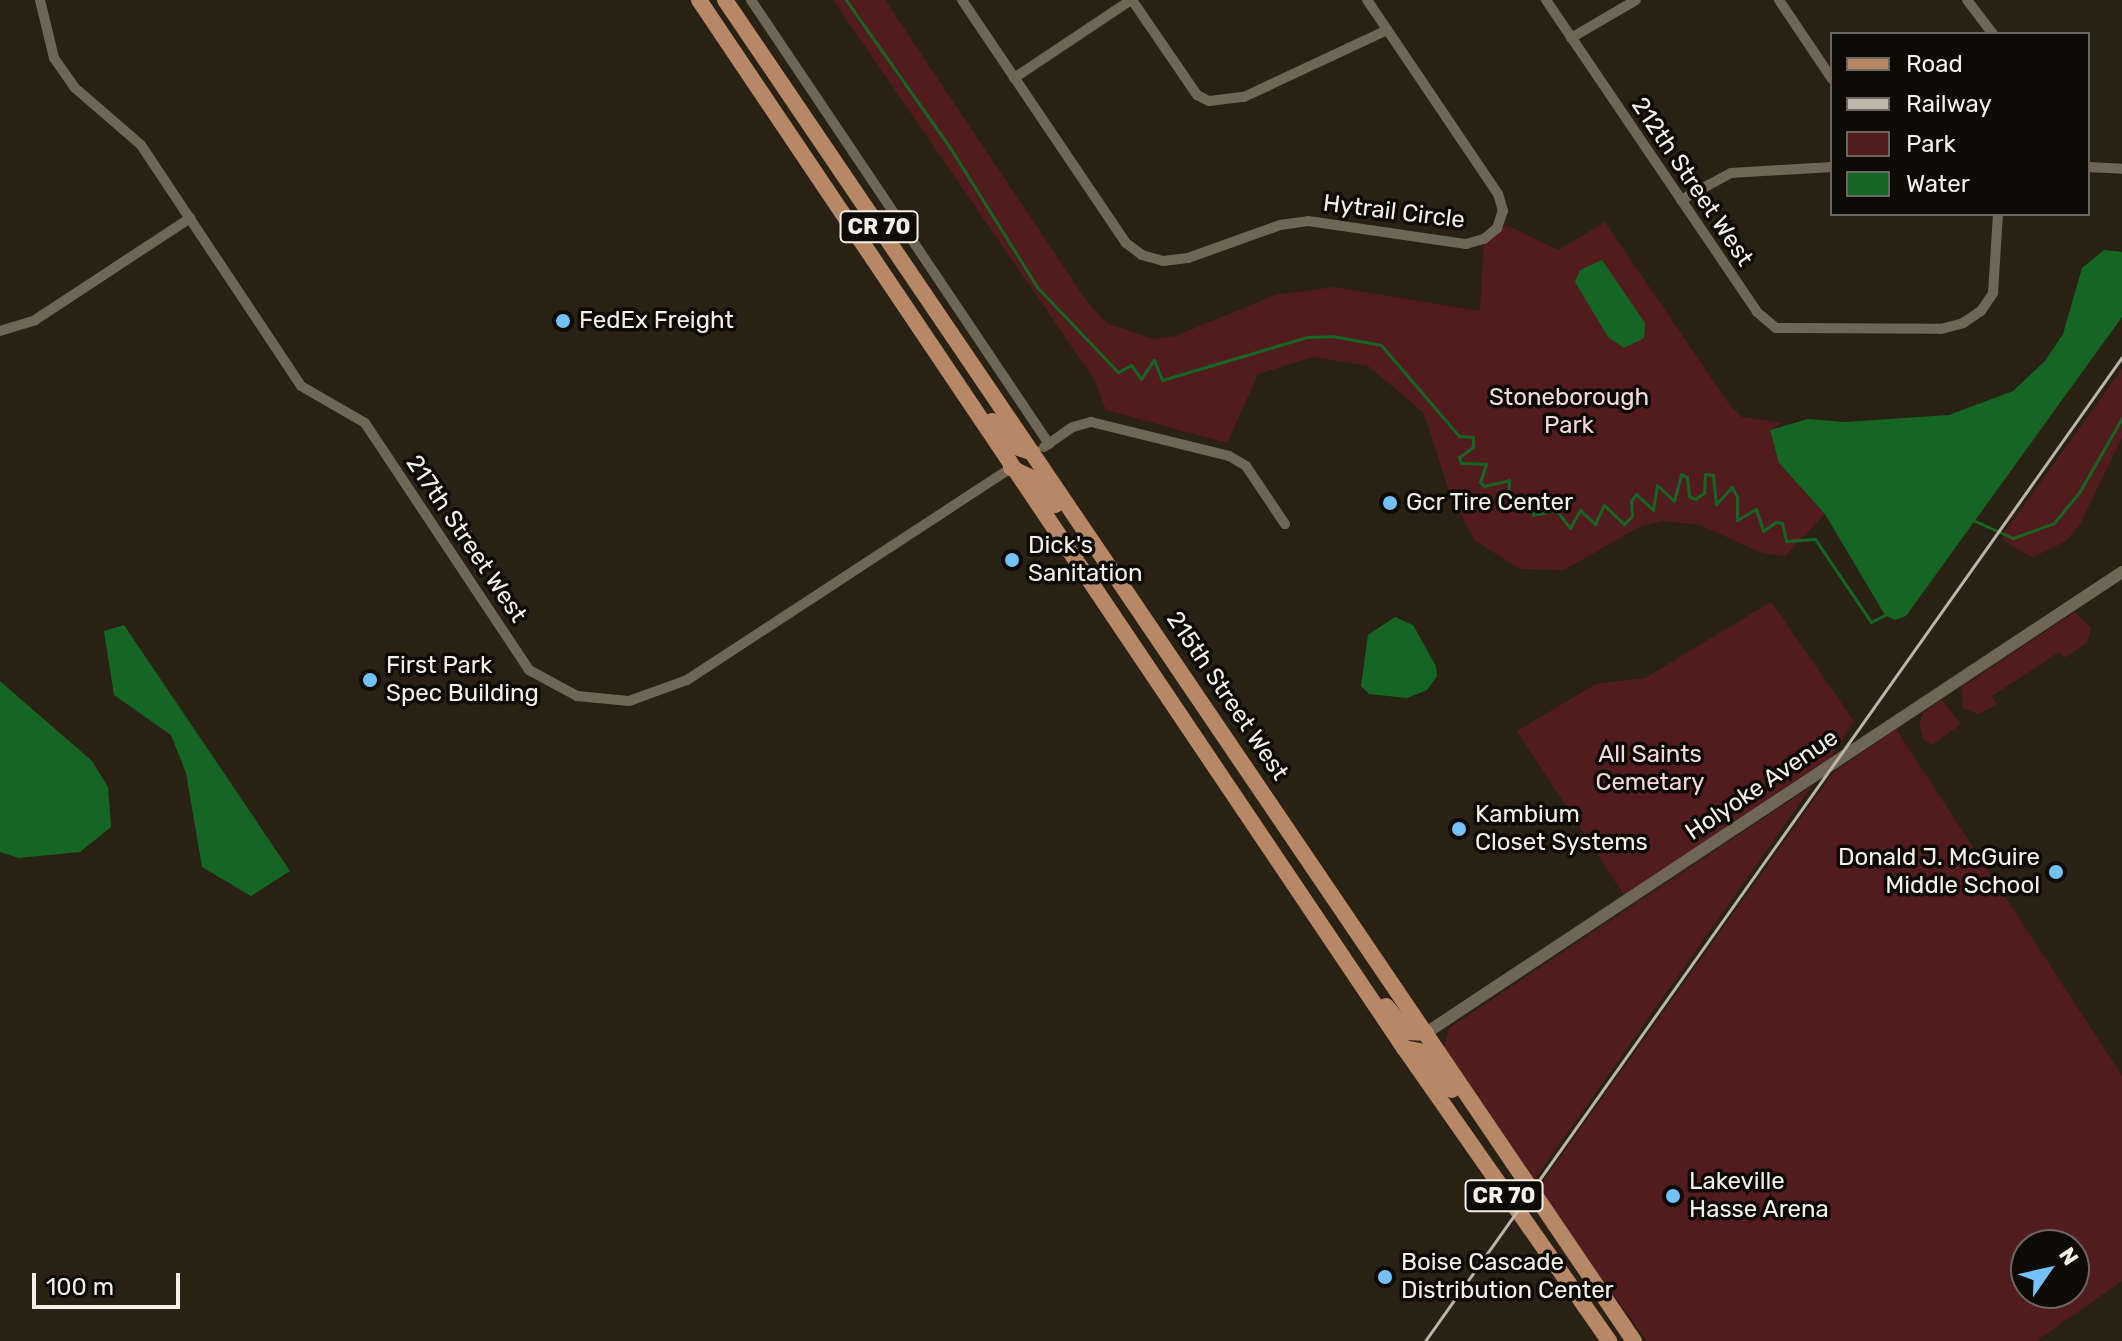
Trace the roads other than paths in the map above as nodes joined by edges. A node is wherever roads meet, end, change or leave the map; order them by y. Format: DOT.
graph roads {
  1 [pos="40,0"];
  2 [pos="699,0"];
  3 [pos="725,0"];
  4 [pos="751,0"];
  5 [pos="962,0"];
  6 [pos="1132,0"];
  7 [pos="1367,0"];
  8 [pos="1546,0"];
  9 [pos="1636,0"];
  10 [pos="1779,0"];
  11 [pos="1967,0"];
  12 [pos="1387,30"];
  13 [pos="1991,32"];
  14 [pos="1571,38"];
  15 [pos="1830,76"];
  16 [pos="1014,78"];
  17 [pos="1830,167"];
  18 [pos="2090,167"];
  19 [pos="2122,169"];
  20 [pos="1681,200"];
  21 [pos="1998,216"];
  22 [pos="190,218"];
  23 [pos="0,331"];
  24 [pos="936,356"];
  25 [pos="1049,444"];
  26 [pos="1033,453"];
  27 [pos="1011,468"];
  28 [pos="1285,524"];
  29 [pos="1107,563"];
  30 [pos="2122,572"];
  31 [pos="1324,931"];
  32 [pos="1426,1033"];
  33 [pos="1404,1048"];
  34 [pos="1494,1135"];
  35 [pos="1609,1341"];
  36 [pos="1634,1341"];
  1 -- 22 [label="street, 217th Street West"];
  2 -- 24 [label="main road, CR 70"];
  3 -- 26 [label="main road, 215th Street West / CR 70"];
  4 -- 25 [label="street"];
  5 -- 16 [label="street, Hytrail Circle"];
  6 -- 12 [label="street"];
  6 -- 16 [label="street"];
  7 -- 12 [label="street, Hytrail Circle"];
  8 -- 14 [label="street, 212th Street West"];
  9 -- 14 [label="street"];
  10 -- 15 [label="street"];
  11 -- 13 [label="street"];
  12 -- 16 [label="street, Hytrail Circle"];
  14 -- 20 [label="street, 212th Street West"];
  17 -- 20 [label="street"];
  18 -- 19 [label="street"];
  20 -- 21 [label="street, 212th Street West"];
  22 -- 23 [label="street"];
  22 -- 27 [label="street, 217th Street West"];
  24 -- 26 [label="main road"];
  24 -- 27 [label="main road, CR 70"];
  25 -- 26 [label="street"];
  25 -- 28 [label="street"];
  26 -- 29 [label="main road, 215th Street West / CR 70"];
  27 -- 29 [label="main road"];
  27 -- 31 [label="main road, CR 70"];
  29 -- 32 [label="main road, 215th Street West / CR 70"];
  30 -- 32 [label="street, Holyoke Avenue"];
  31 -- 32 [label="main road"];
  31 -- 33 [label="main road, CR 70"];
  32 -- 34 [label="main road, 215th Street West / CR 70"];
  33 -- 34 [label="main road"];
  33 -- 35 [label="main road, CR 70"];
  34 -- 36 [label="main road, 215th Street West / CR 70"];
}
